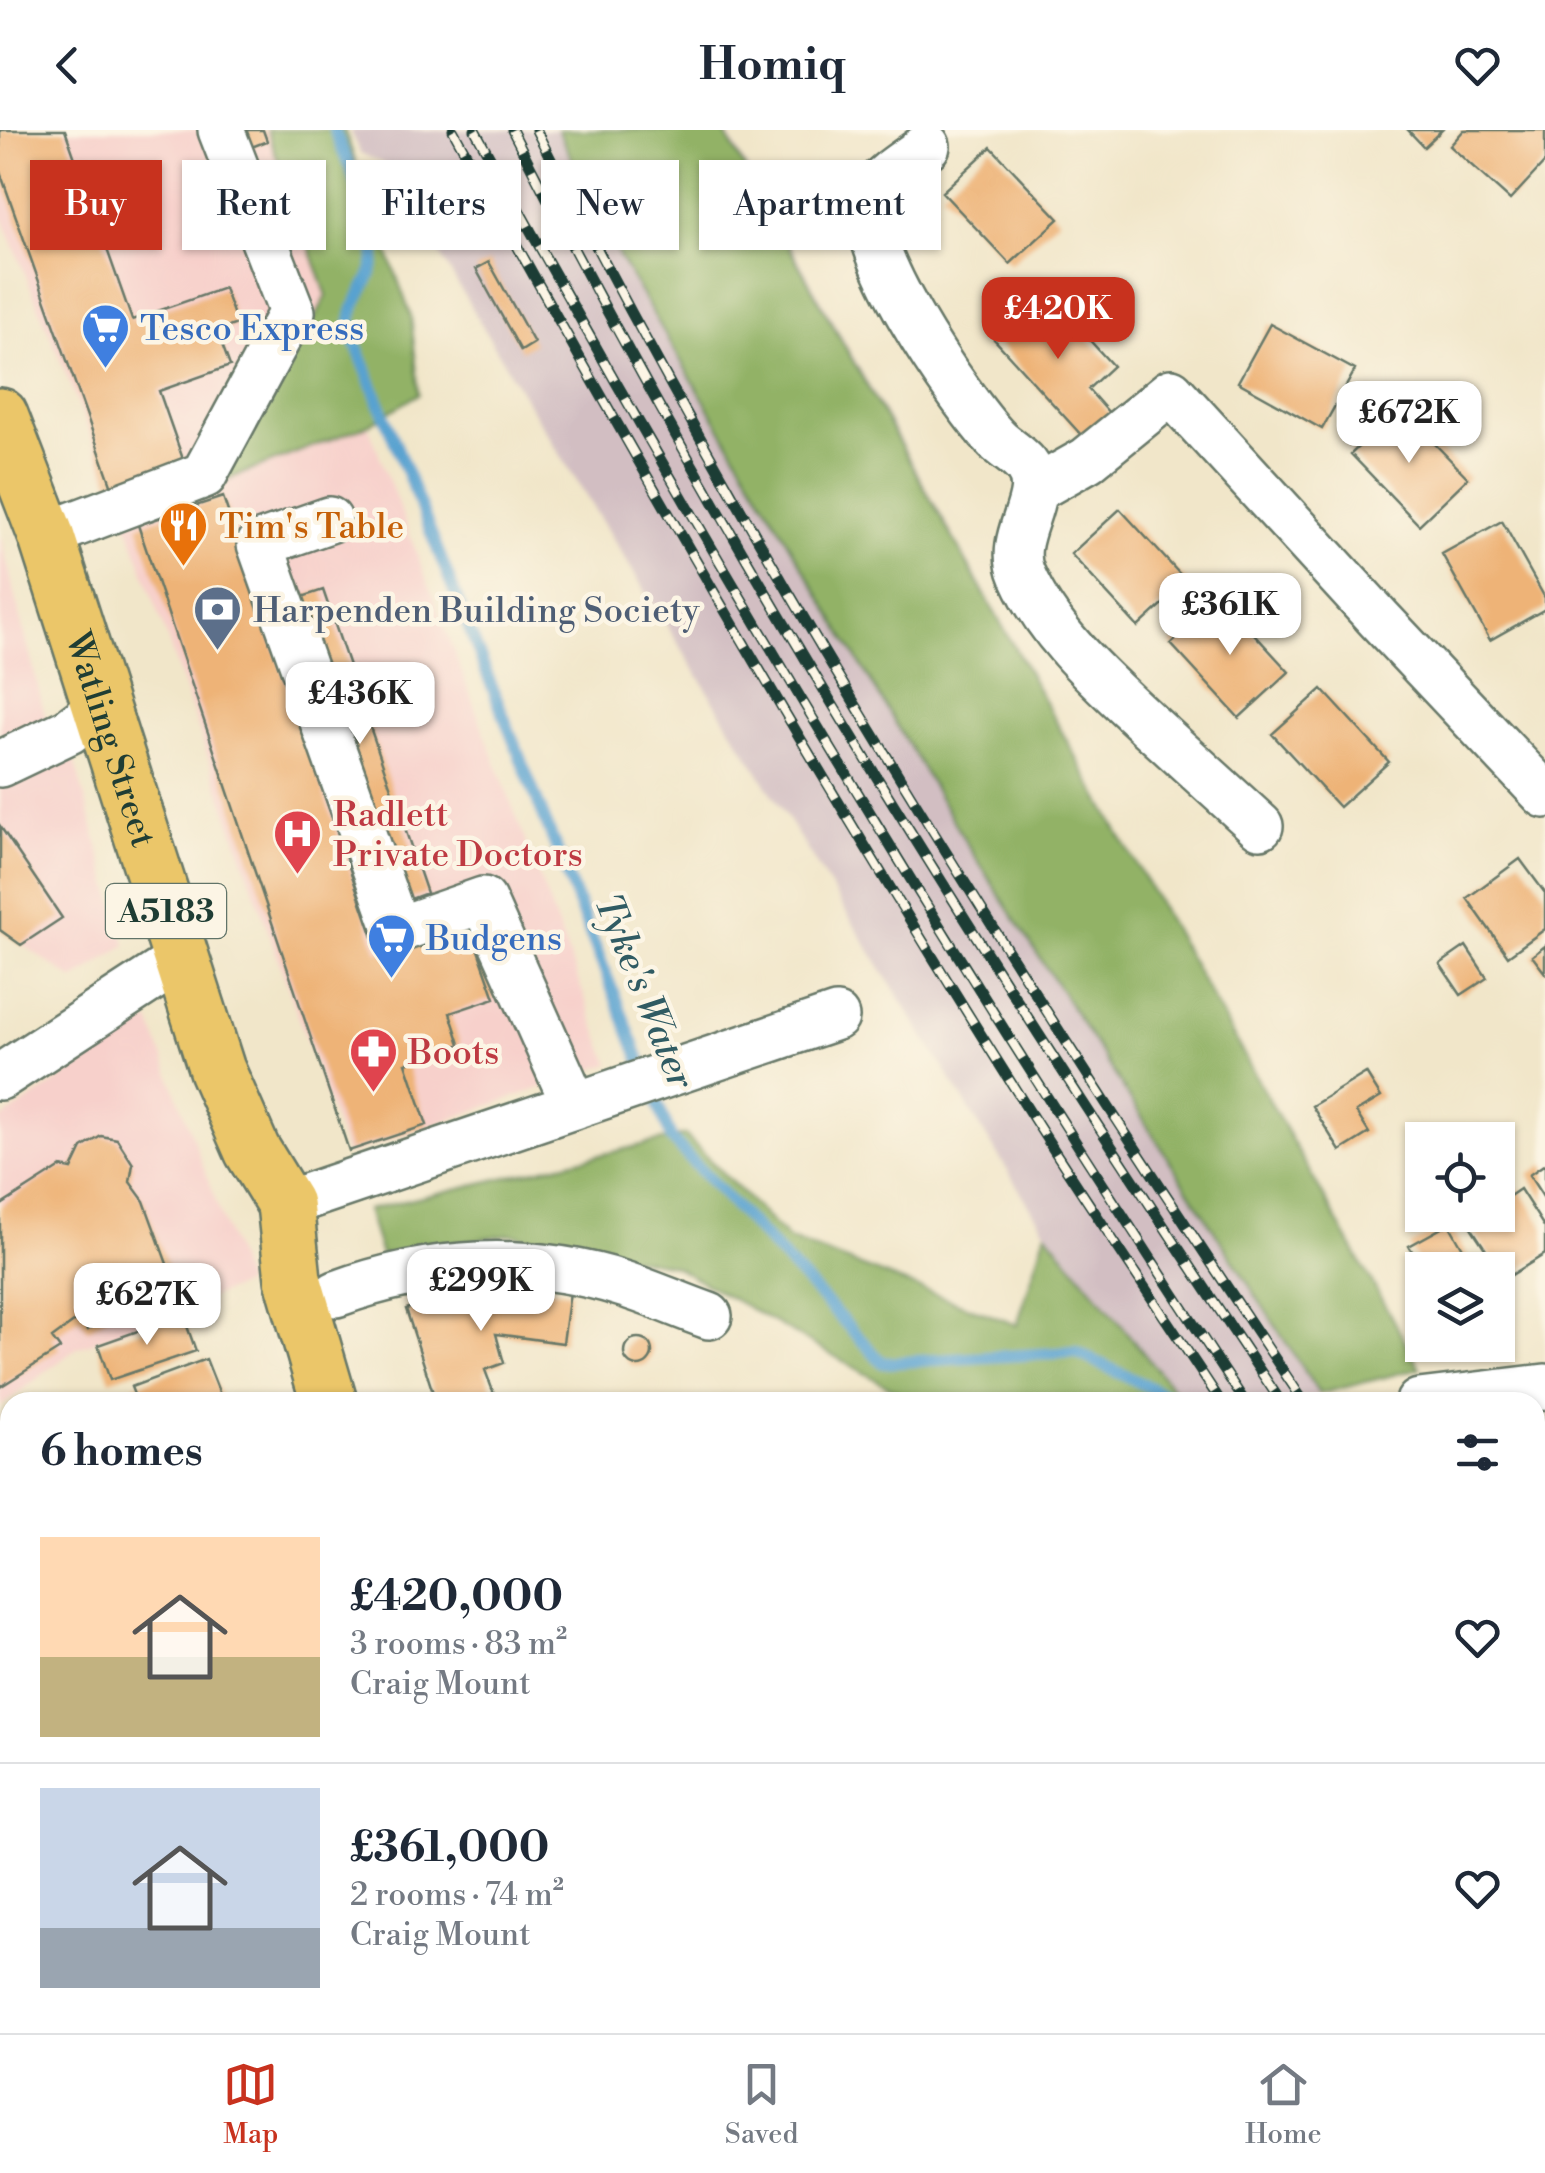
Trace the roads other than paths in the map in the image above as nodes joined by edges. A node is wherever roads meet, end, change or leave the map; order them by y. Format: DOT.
graph roads {
  1 [pos="220,130"];
  2 [pos="927,146"];
  3 [pos="0,416"];
  4 [pos="1034,490"];
  5 [pos="329,520"];
  6 [pos="46,536"];
  7 [pos="101,707"];
  8 [pos="0,764"];
  9 [pos="1545,795"];
  10 [pos="1260,826"];
  11 [pos="182,959"];
  12 [pos="836,1017"];
  13 [pos="0,1076"];
  14 [pos="596,1098"];
  15 [pos="286,1204"];
  16 [pos="336,1294"];
  17 [pos="710,1316"];
  18 [pos="1545,1386"];
  19 [pos="325,1392"];
  20 [pos="1497,1392"];
  1 -- 6 [label="street"];
  2 -- 4 [label="street"];
  3 -- 6 [label="main road, Watling Street / A5183"];
  4 -- 9 [label="street"];
  4 -- 10 [label="street"];
  5 -- 14 [label="street"];
  6 -- 7 [label="main road, Watling Street / A5183"];
  7 -- 8 [label="street"];
  7 -- 11 [label="main road, Watling Street / A5183"];
  11 -- 13 [label="street"];
  11 -- 15 [label="main road, Watling Street / A5183"];
  12 -- 14 [label="street"];
  14 -- 15 [label="street"];
  15 -- 19 [label="main road, Watling Street / A5183"];
  16 -- 17 [label="street"];
  18 -- 20 [label="street"];
}
